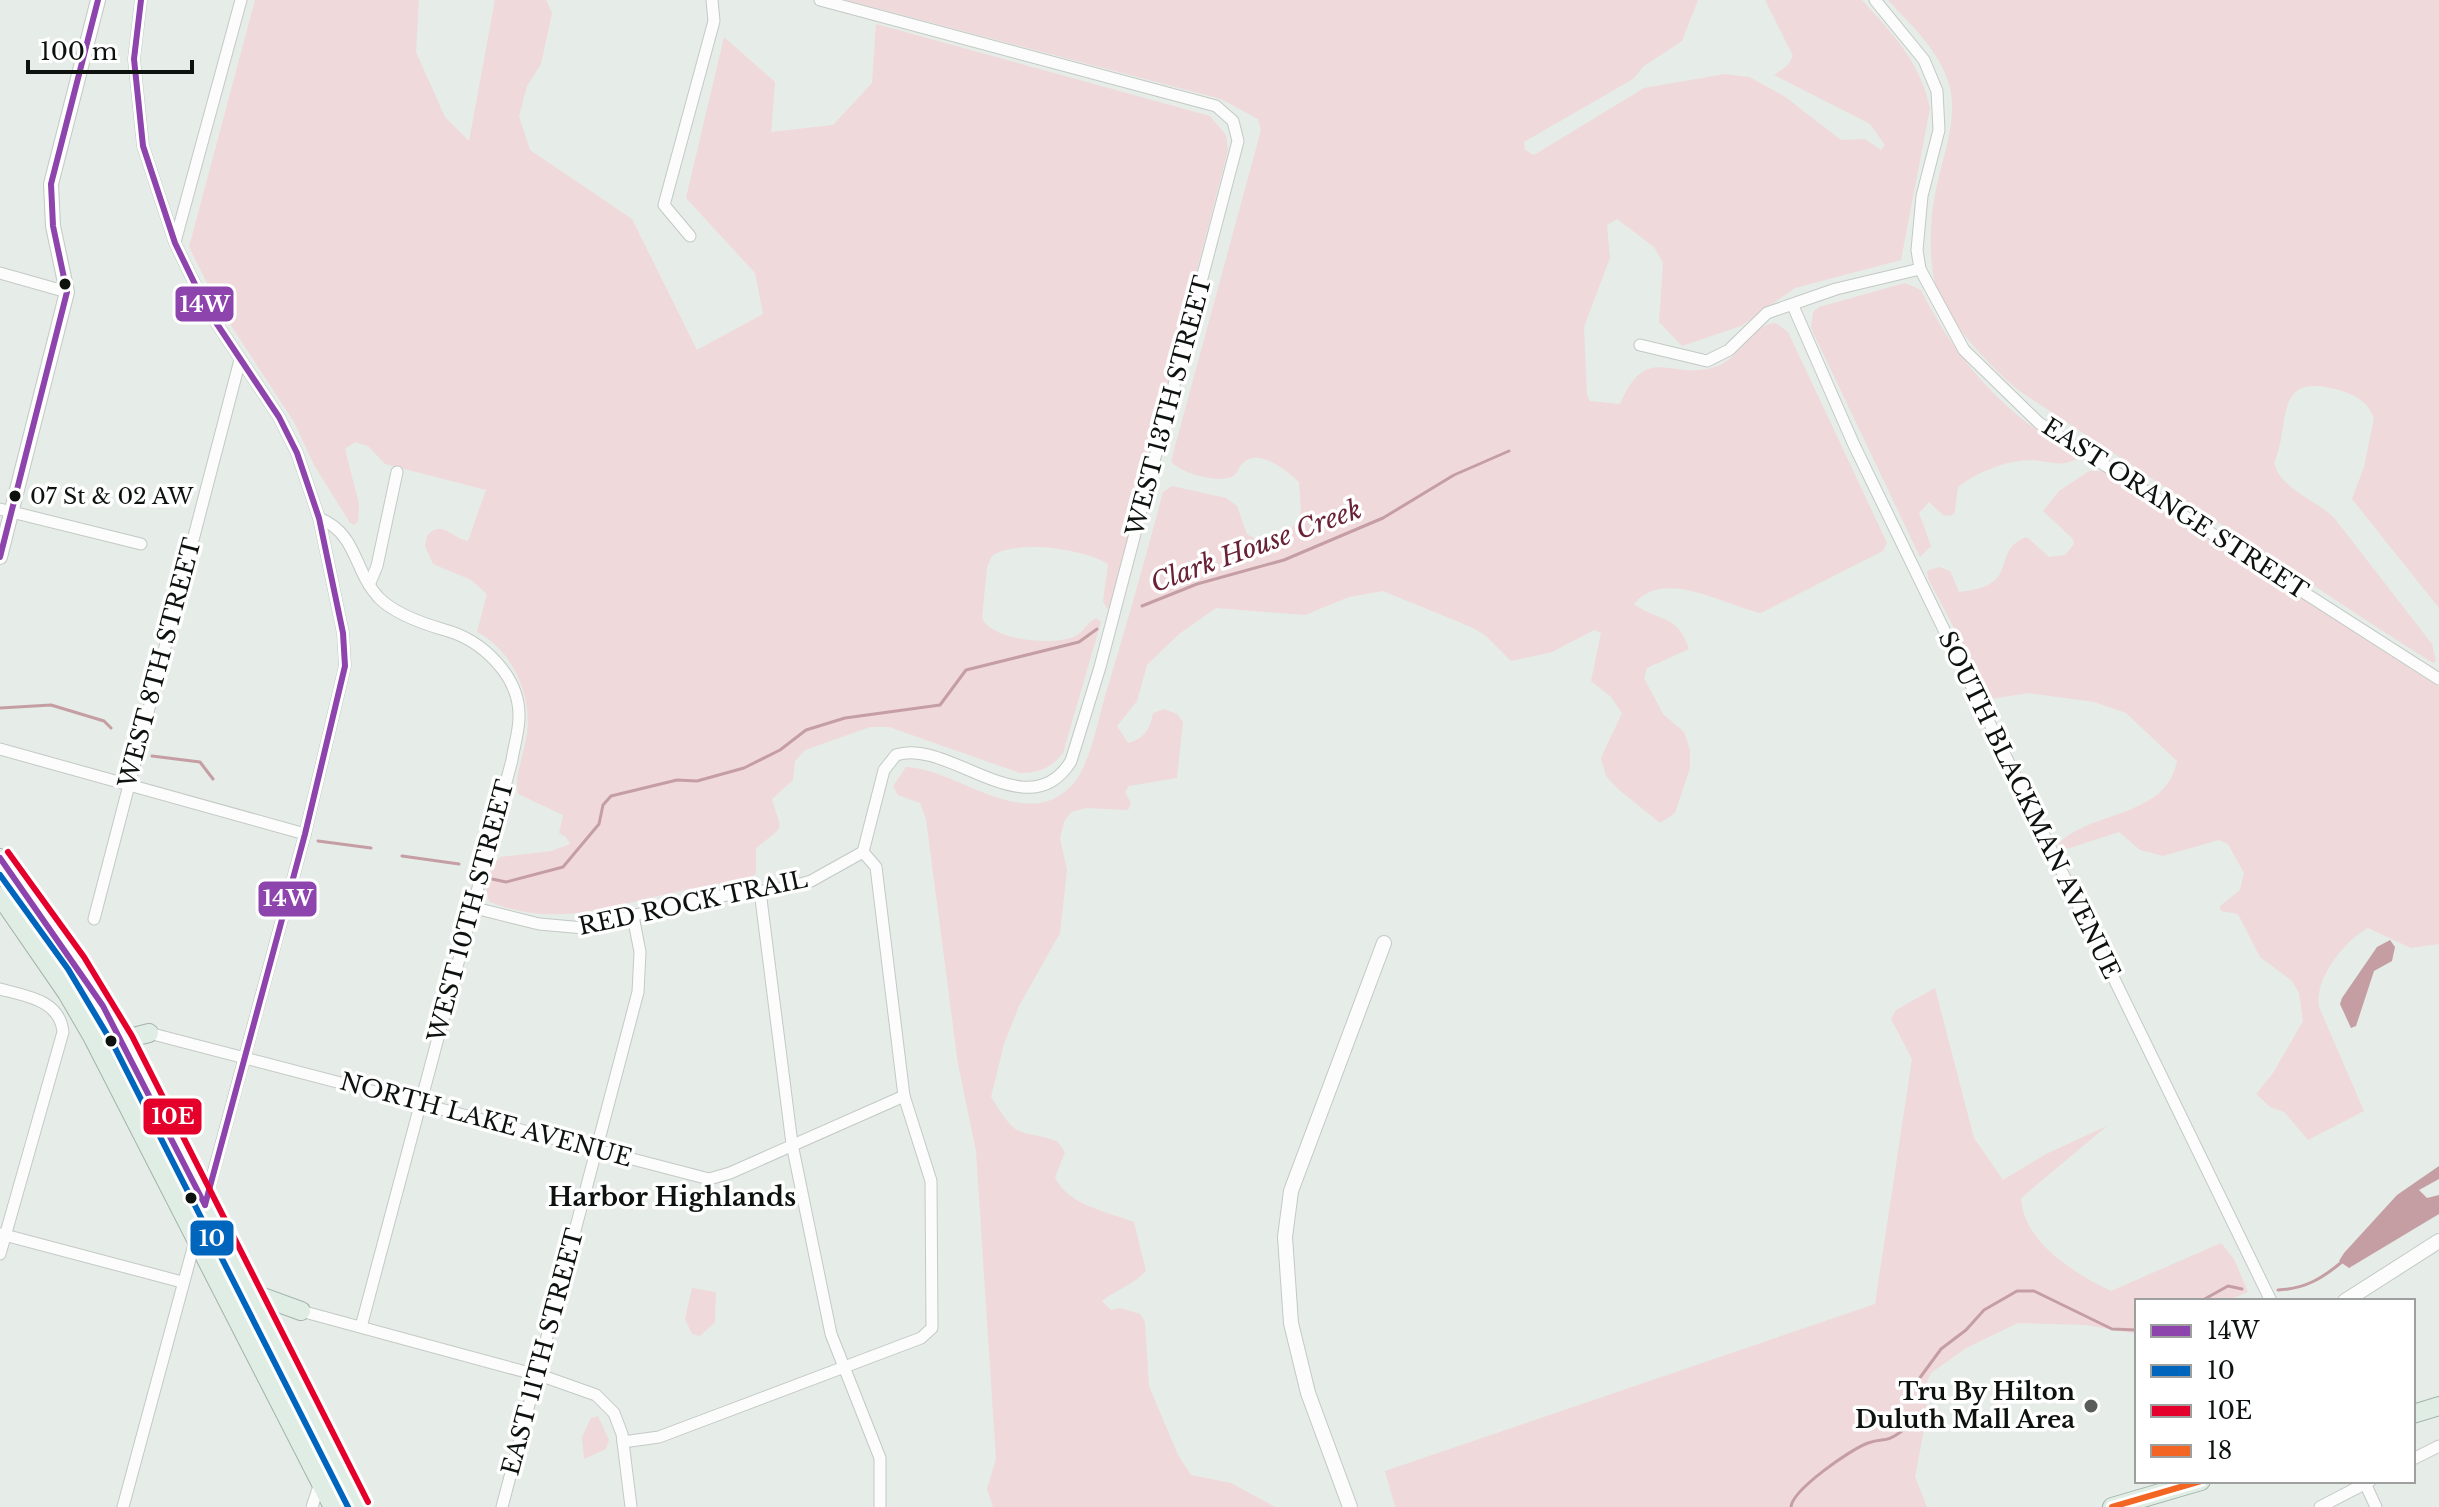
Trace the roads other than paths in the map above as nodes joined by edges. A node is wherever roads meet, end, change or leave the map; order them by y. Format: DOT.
graph roads {
  1 [pos="98,0"];
  2 [pos="141,0"];
  3 [pos="241,0"];
  4 [pos="712,0"];
  5 [pos="820,0"];
  6 [pos="1875,0"];
  7 [pos="690,236"];
  8 [pos="175,243"];
  9 [pos="1920,269"];
  10 [pos="0,273"];
  11 [pos="67,292"];
  12 [pos="1793,306"];
  13 [pos="1640,345"];
  14 [pos="240,360"];
  15 [pos="397,472"];
  16 [pos="6,511"];
  17 [pos="319,518"];
  18 [pos="141,544"];
  19 [pos="0,557"];
  20 [pos="369,585"];
  21 [pos="2439,679"];
  22 [pos="0,749"];
  23 [pos="128,785"];
  24 [pos="305,834"];
  25 [pos="863,852"];
  26 [pos="0,858"];
  27 [pos="760,891"];
  28 [pos="0,896"];
  29 [pos="471,907"];
  30 [pos="633,916"];
  31 [pos="94,919"];
  32 [pos="1384,943"];
  33 [pos="0,989"];
  34 [pos="103,1006"];
  35 [pos="149,1033"];
  36 [pos="92,1036"];
  37 [pos="123,1041"];
  38 [pos="245,1055"];
  39 [pos="904,1096"];
  40 [pos="418,1106"];
  41 [pos="792,1144"];
  42 [pos="596,1150"];
  43 [pos="205,1205"];
  44 [pos="2,1234"];
  45 [pos="197,1241"];
  46 [pos="2439,1241"];
  47 [pos="0,1254"];
  48 [pos="182,1282"];
  49 [pos="249,1292"];
  50 [pos="2270,1299"];
  51 [pos="2348,1299"];
  52 [pos="301,1311"];
  53 [pos="361,1327"];
  54 [pos="842,1368"];
  55 [pos="537,1374"];
  56 [pos="2439,1406"];
  57 [pos="2415,1413"];
  58 [pos="623,1442"];
  59 [pos="2439,1446"];
  60 [pos="2415,1458"];
  61 [pos="339,1467"];
  62 [pos="2194,1483"];
  63 [pos="2364,1483"];
  64 [pos="2366,1483"];
  65 [pos="326,1497"];
  66 [pos="126,1506"];
  67 [pos="312,1507"];
  68 [pos="359,1507"];
  69 [pos="366,1507"];
  70 [pos="502,1507"];
  71 [pos="631,1507"];
  72 [pos="880,1507"];
  73 [pos="1350,1507"];
  74 [pos="2112,1507"];
  75 [pos="2320,1507"];
  76 [pos="2376,1507"];
  1 -- 11 [label="street"];
  2 -- 8 [label="street"];
  3 -- 8 [label="street"];
  4 -- 7 [label="street"];
  5 -- 25 [label="street, WEST 13TH STREET"];
  6 -- 9 [label="street, EAST ORANGE STREET"];
  8 -- 14 [label="street"];
  9 -- 12 [label="street"];
  9 -- 21 [label="street, EAST ORANGE STREET"];
  10 -- 11 [label="street"];
  11 -- 16 [label="street"];
  12 -- 13 [label="street"];
  12 -- 50 [label="street, SOUTH BLACKMAN AVENUE"];
  14 -- 17 [label="street"];
  14 -- 23 [label="street, WEST 8TH STREET"];
  15 -- 20 [label="street"];
  16 -- 18 [label="street"];
  16 -- 19 [label="street"];
  17 -- 20 [label="street"];
  17 -- 24 [label="street"];
  20 -- 29 [label="street, WEST 10TH STREET"];
  22 -- 23 [label="street"];
  23 -- 24 [label="street"];
  23 -- 31 [label="street, WEST 8TH STREET"];
  24 -- 38 [label="street"];
  25 -- 27 [label="street, RED ROCK TRAIL"];
  25 -- 39 [label="street"];
  26 -- 34 [label="highway"];
  27 -- 30 [label="street, RED ROCK TRAIL"];
  27 -- 41 [label="street"];
  28 -- 36 [label="highway"];
  29 -- 30 [label="street, RED ROCK TRAIL"];
  29 -- 40 [label="street, WEST 10TH STREET"];
  30 -- 42 [label="street, EAST 11TH STREET"];
  32 -- 73 [label="street"];
  33 -- 44 [label="street"];
  34 -- 35 [label="highway"];
  34 -- 37 [label="highway"];
  35 -- 37 [label="highway"];
  35 -- 38 [label="street, NORTH LAKE AVENUE"];
  36 -- 37 [label="highway"];
  36 -- 45 [label="highway"];
  37 -- 43 [label="highway"];
  38 -- 40 [label="street, NORTH LAKE AVENUE"];
  38 -- 43 [label="street"];
  39 -- 41 [label="street, NORTH LAKE AVENUE"];
  39 -- 54 [label="street"];
  40 -- 42 [label="street, NORTH LAKE AVENUE"];
  40 -- 53 [label="street, WEST 10TH STREET"];
  41 -- 42 [label="street, NORTH LAKE AVENUE"];
  41 -- 54 [label="street"];
  42 -- 55 [label="street, EAST 11TH STREET"];
  43 -- 45 [label="street"];
  43 -- 49 [label="highway"];
  44 -- 47 [label="street"];
  44 -- 48 [label="street"];
  45 -- 48 [label="street"];
  45 -- 65 [label="highway"];
  46 -- 51 [label="street"];
  48 -- 66 [label="street"];
  49 -- 52 [label="highway"];
  49 -- 61 [label="highway"];
  52 -- 53 [label="street"];
  53 -- 55 [label="street"];
  54 -- 58 [label="street"];
  54 -- 72 [label="street"];
  55 -- 58 [label="street"];
  55 -- 70 [label="street, EAST 11TH STREET"];
  56 -- 57 [label="highway"];
  58 -- 71 [label="street"];
  59 -- 60 [label="street"];
  61 -- 68 [label="highway"];
  61 -- 69 [label="highway"];
  62 -- 74 [label="highway"];
  63 -- 75 [label="street"];
  64 -- 76 [label="street"];
  65 -- 67 [label="street"];
}
